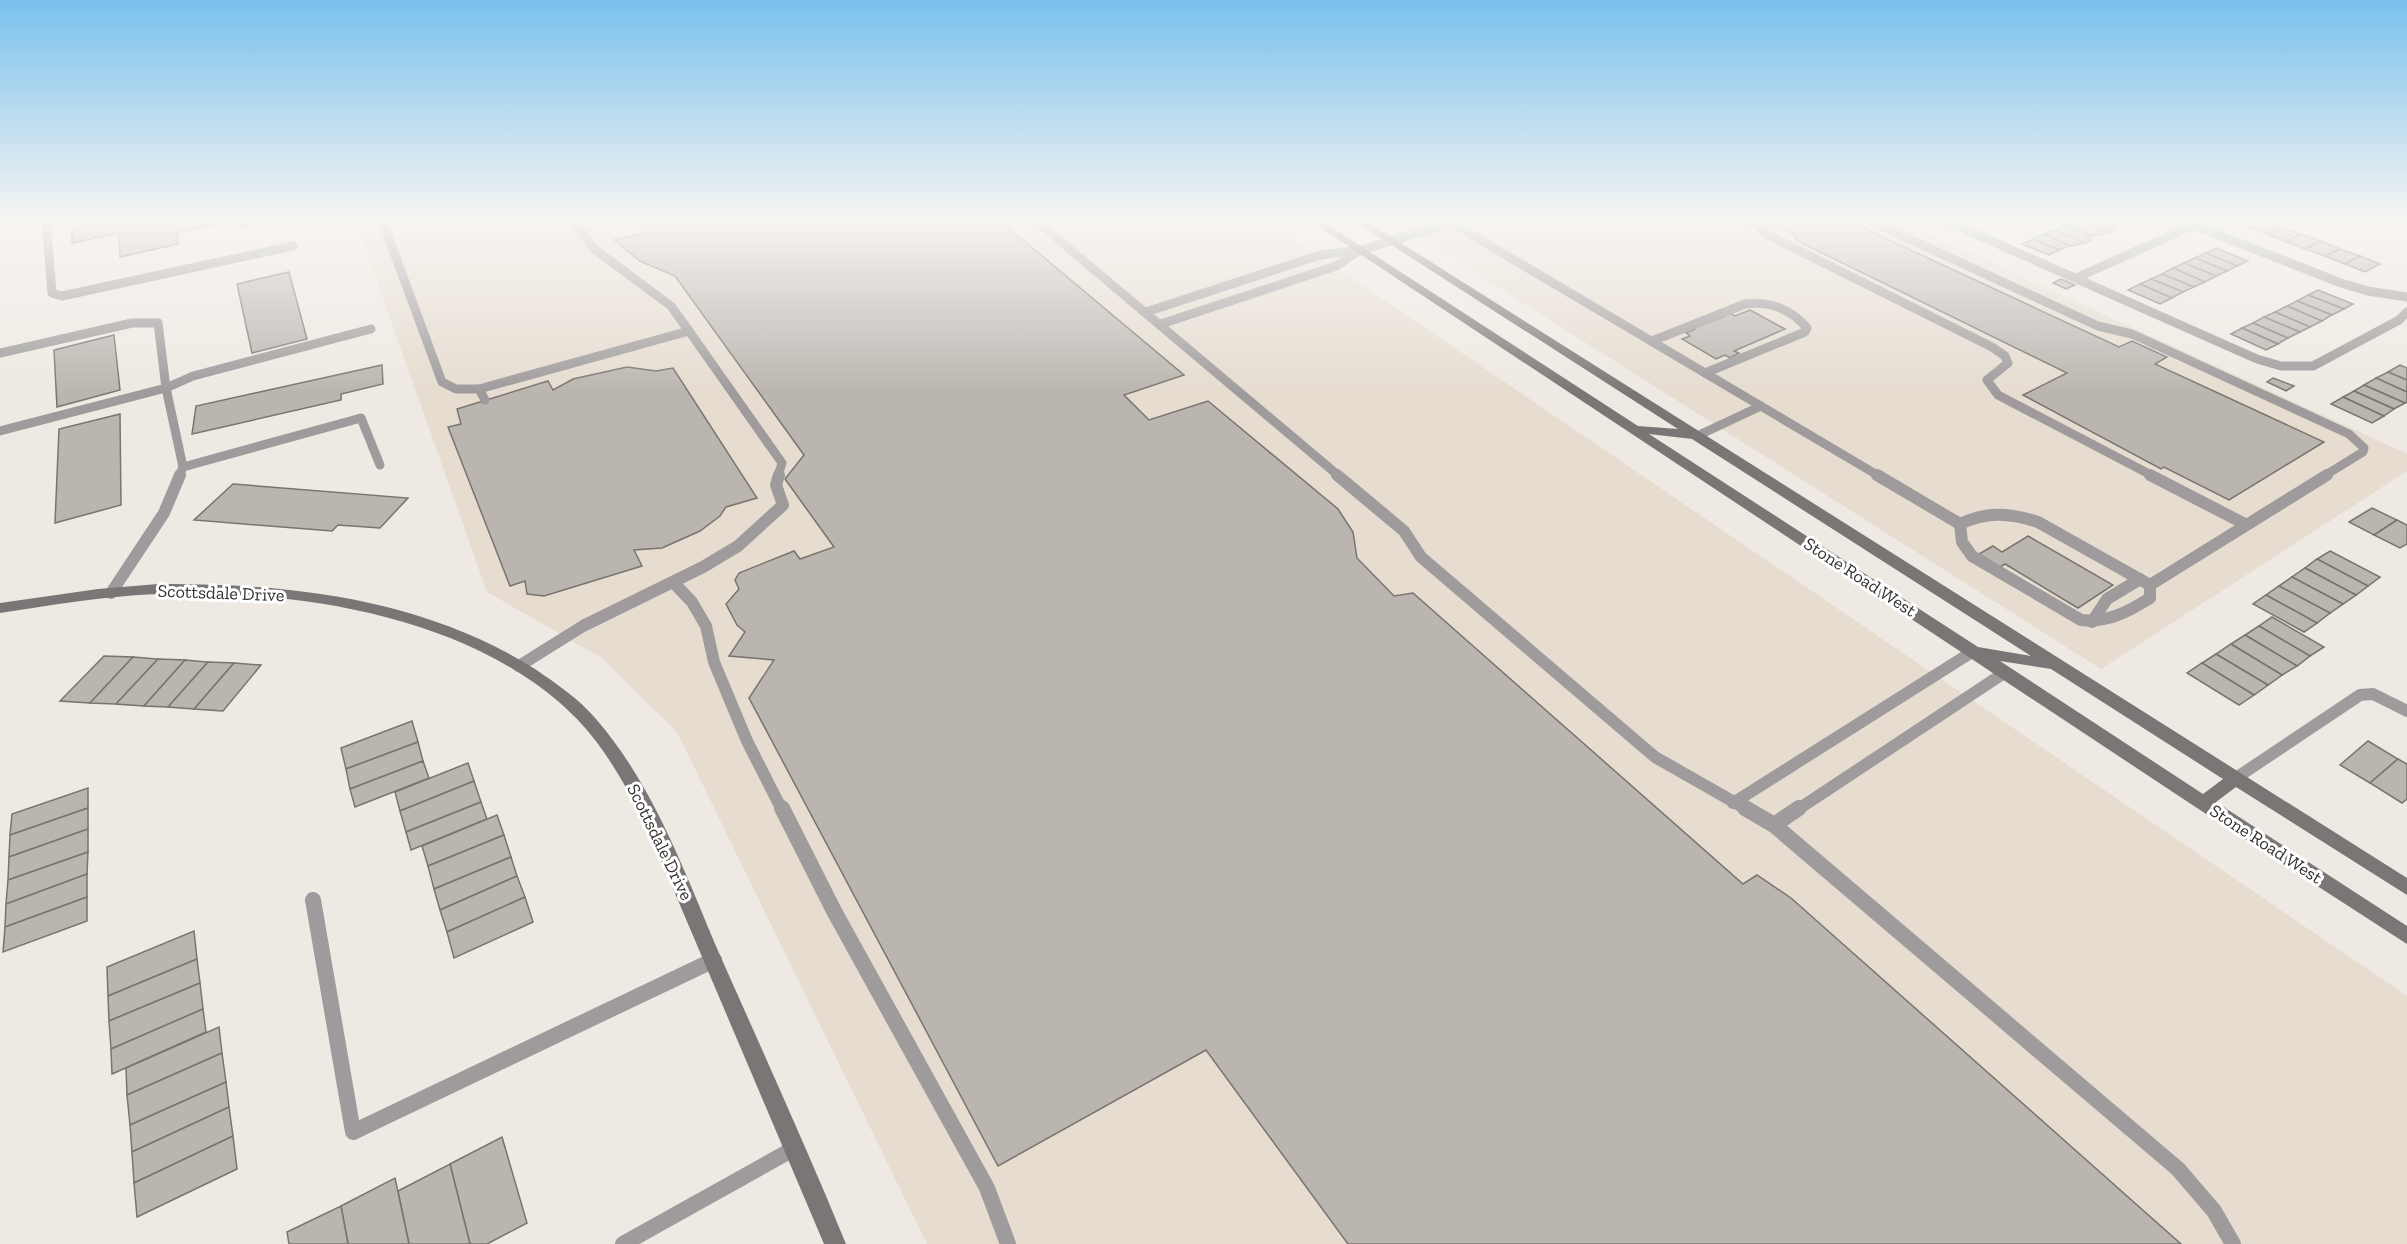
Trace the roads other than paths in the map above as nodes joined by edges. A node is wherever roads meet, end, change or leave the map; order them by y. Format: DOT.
graph roads {
  1 [pos="51,277"];
  2 [pos="150,277"];
  3 [pos="404,277"];
  4 [pos="632,277"];
  5 [pos="1104,277"];
  6 [pos="1253,277"];
  7 [pos="1303,277"];
  8 [pos="1402,277"];
  9 [pos="1448,277"];
  10 [pos="1543,277"];
  11 [pos="1852,277"];
  12 [pos="1992,277"];
  13 [pos="2327,277"];
  14 [pos="2076,278"];
  15 [pos="2407,297"];
  16 [pos="1146,312"];
  17 [pos="2407,312"];
  18 [pos="1161,324"];
  19 [pos="371,329"];
  20 [pos="689,331"];
  21 [pos="1652,341"];
  22 [pos="0,353"];
  23 [pos="1705,373"];
  24 [pos="166,388"];
  25 [pos="479,389"];
  26 [pos="485,400"];
  27 [pos="1761,406"];
  28 [pos="1633,428"];
  29 [pos="0,430"];
  30 [pos="1696,436"];
  31 [pos="380,465"];
  32 [pos="183,467"];
  33 [pos="1960,524"];
  34 [pos="2245,524"];
  35 [pos="673,582"];
  36 [pos="2145,582"];
  37 [pos="111,593"];
  38 [pos="0,608"];
  39 [pos="2092,622"];
  40 [pos="1972,652"];
  41 [pos="519,666"];
  42 [pos="2059,666"];
  43 [pos="2004,673"];
  44 [pos="2407,711"];
  45 [pos="2236,778"];
  46 [pos="1733,803"];
  47 [pos="2203,803"];
  48 [pos="1774,825"];
  49 [pos="2407,887"];
  50 [pos="314,900"];
  51 [pos="2407,936"];
  52 [pos="714,960"];
  53 [pos="795,1148"];
  54 [pos="623,1244"];
  55 [pos="835,1244"];
  56 [pos="1008,1244"];
  57 [pos="2233,1244"];
  1 -- 2 [label="lane"];
  3 -- 25 [label="lane"];
  4 -- 20 [label="lane"];
  5 -- 16 [label="lane"];
  6 -- 16 [label="lane"];
  7 -- 18 [label="lane"];
  8 -- 28 [label="main road, Stone Road West"];
  9 -- 30 [label="main road, Stone Road West"];
  10 -- 21 [label="lane"];
  11 -- 34 [label="lane"];
  12 -- 34 [label="lane"];
  13 -- 15 [label="lane"];
  14 -- 17 [label="lane"];
  16 -- 18 [label="lane"];
  18 -- 46 [label="lane"];
  19 -- 24 [label="lane"];
  20 -- 25 [label="lane"];
  20 -- 35 [label="lane"];
  21 -- 23 [label="lane"];
  21 -- 23 [label="lane"];
  22 -- 24 [label="lane"];
  23 -- 27 [label="lane"];
  24 -- 29 [label="lane"];
  24 -- 32 [label="lane"];
  25 -- 26 [label="lane"];
  27 -- 30 [label="lane"];
  27 -- 33 [label="lane"];
  28 -- 30 [label="main road"];
  28 -- 40 [label="main road, Stone Road West"];
  30 -- 42 [label="main road, Stone Road West"];
  31 -- 32 [label="lane"];
  32 -- 37 [label="lane"];
  33 -- 36 [label="lane"];
  33 -- 39 [label="lane"];
  34 -- 36 [label="lane"];
  35 -- 41 [label="lane"];
  35 -- 56 [label="lane"];
  36 -- 39 [label="lane"];
  36 -- 39 [label="lane"];
  37 -- 38 [label="main road, Scottsdale Drive"];
  37 -- 41 [label="main road, Scottsdale Drive"];
  40 -- 42 [label="main road"];
  40 -- 43 [label="main road, Stone Road West"];
  40 -- 46 [label="lane"];
  41 -- 52 [label="main road, Scottsdale Drive"];
  42 -- 45 [label="main road, Stone Road West"];
  43 -- 47 [label="main road, Stone Road West"];
  43 -- 48 [label="lane"];
  44 -- 45 [label="lane"];
  45 -- 47 [label="main road"];
  45 -- 49 [label="main road, Stone Road West"];
  46 -- 48 [label="lane"];
  47 -- 51 [label="main road, Stone Road West"];
  48 -- 57 [label="lane"];
  50 -- 52 [label="lane"];
  52 -- 53 [label="main road, Scottsdale Drive"];
  53 -- 54 [label="lane"];
  53 -- 55 [label="main road, Scottsdale Drive"];
}
